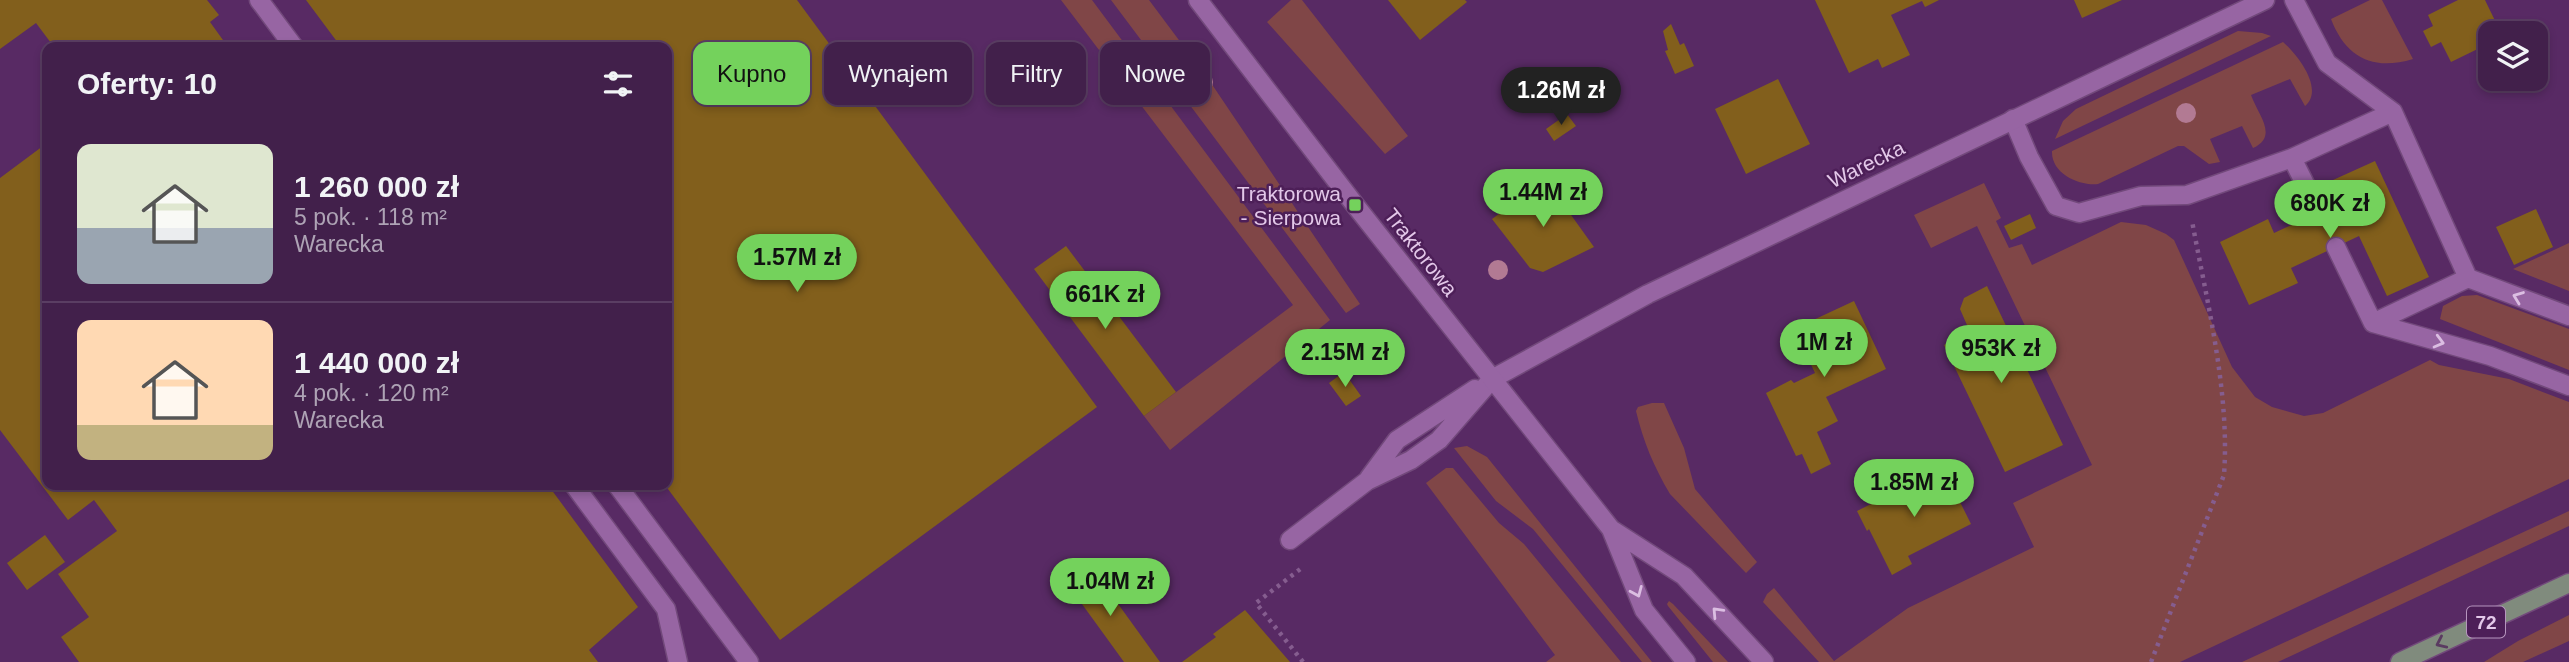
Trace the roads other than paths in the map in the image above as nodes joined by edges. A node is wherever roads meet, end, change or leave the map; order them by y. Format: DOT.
graph roads {
  1 [pos="259,0"];
  2 [pos="1198,0"];
  3 [pos="2265,0"];
  4 [pos="2294,0"];
  5 [pos="290,42"];
  6 [pos="2393,112"];
  7 [pos="2013,119"];
  8 [pos="2292,158"];
  9 [pos="2319,212"];
  10 [pos="2336,247"];
  11 [pos="2468,278"];
  12 [pos="2569,316"];
  13 [pos="2374,323"];
  14 [pos="1492,379"];
  15 [pos="2569,386"];
  16 [pos="577,490"];
  17 [pos="621,490"];
  18 [pos="1611,529"];
  19 [pos="1290,540"];
  20 [pos="2569,583"];
  21 [pos="678,662"];
  22 [pos="748,662"];
  23 [pos="1686,662"];
  24 [pos="1764,662"];
  25 [pos="2400,662"];
  1 -- 5 [label="street"];
  2 -- 14 [label="street, Traktorowa"];
  3 -- 7 [label="street, Warecka"];
  4 -- 6 [label="street"];
  6 -- 8 [label="street"];
  6 -- 11 [label="street"];
  7 -- 8 [label="street"];
  7 -- 14 [label="street, Warecka"];
  8 -- 9 [label="street"];
  10 -- 13 [label="street"];
  12 -- 11 [label="street, one-way"];
  11 -- 13 [label="street"];
  13 -- 15 [label="street, one-way"];
  14 -- 18 [label="street, Traktorowa"];
  14 -- 19 [label="street, Warecka"];
  16 -- 21 [label="street"];
  17 -- 22 [label="street"];
  18 -- 23 [label="street, Traktorowa, one-way"];
  24 -- 18 [label="street, Traktorowa, one-way"];
  20 -- 25 [label="main road, 72, one-way"];
}
